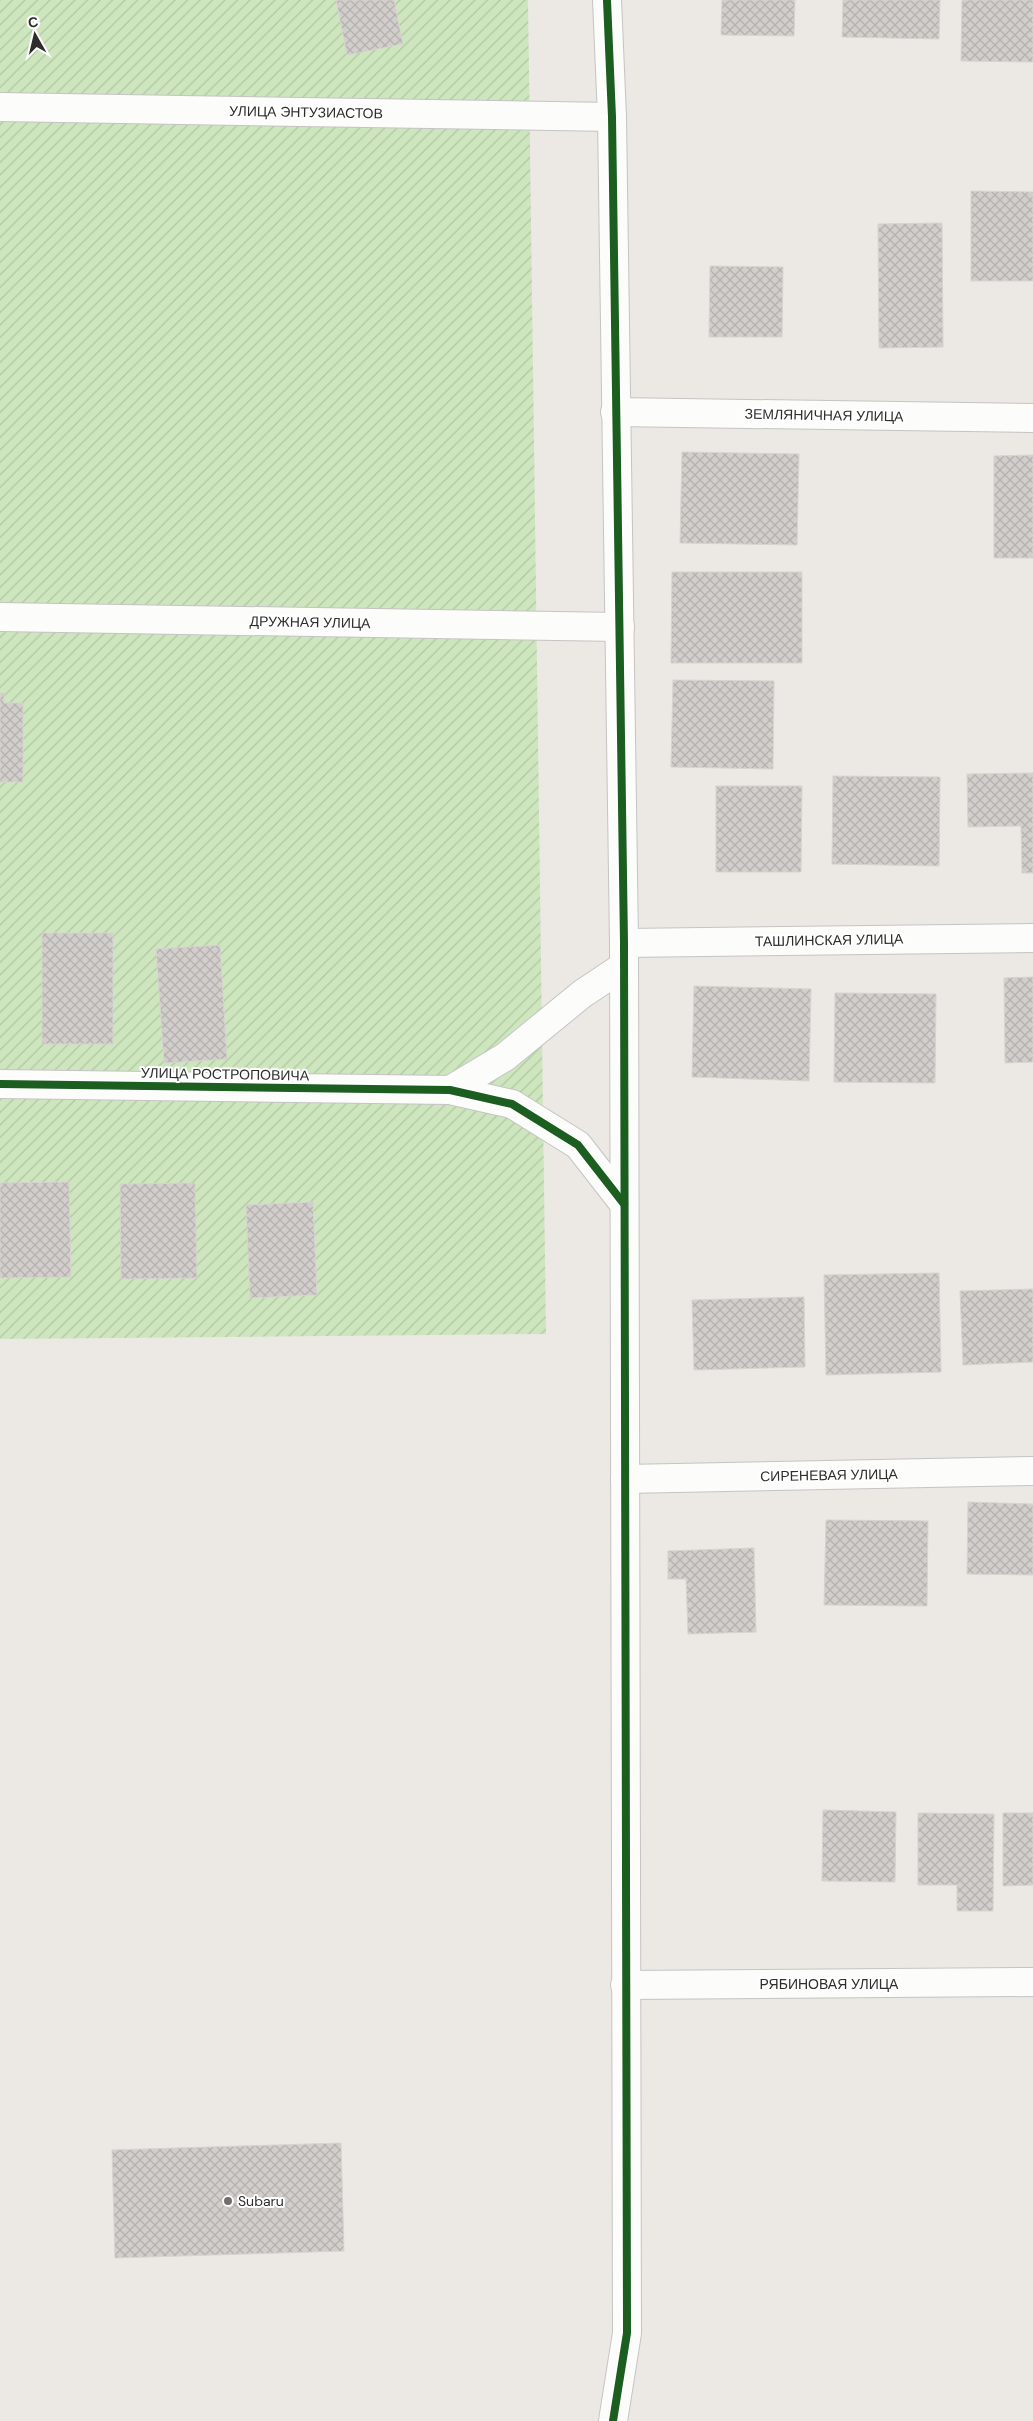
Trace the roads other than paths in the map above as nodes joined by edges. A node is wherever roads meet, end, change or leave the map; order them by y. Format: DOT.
graph roads {
  1 [pos="607,0"];
  2 [pos="0,107"];
  3 [pos="612,118"];
  4 [pos="615,412"];
  5 [pos="1033,418"];
  6 [pos="0,617"];
  7 [pos="620,627"];
  8 [pos="1033,938"];
  9 [pos="624,954"];
  10 [pos="0,1084"];
  11 [pos="450,1090"];
  12 [pos="624,1204"];
  13 [pos="1033,1471"];
  14 [pos="625,1479"];
  15 [pos="1033,1982"];
  16 [pos="625,1985"];
  17 [pos="613,2421"];
  1 -- 3 [label="street"];
  2 -- 3 [label="street, УЛИЦА ЭНТУЗИАСТОВ"];
  3 -- 4 [label="street"];
  4 -- 5 [label="street, ЗЕМЛЯНИЧНАЯ УЛИЦА"];
  4 -- 7 [label="street"];
  6 -- 7 [label="street, ДРУЖНАЯ УЛИЦА"];
  7 -- 9 [label="street"];
  8 -- 9 [label="street, ТАШЛИНСКАЯ УЛИЦА"];
  9 -- 11 [label="street"];
  9 -- 12 [label="street"];
  10 -- 11 [label="street, УЛИЦА РОСТРОПОВИЧА"];
  11 -- 12 [label="street, УЛИЦА РОСТРОПОВИЧА"];
  12 -- 14 [label="street"];
  13 -- 14 [label="street, СИРЕНЕВАЯ УЛИЦА"];
  14 -- 16 [label="street"];
  15 -- 16 [label="street, РЯБИНОВАЯ УЛИЦА"];
  16 -- 17 [label="street"];
}
